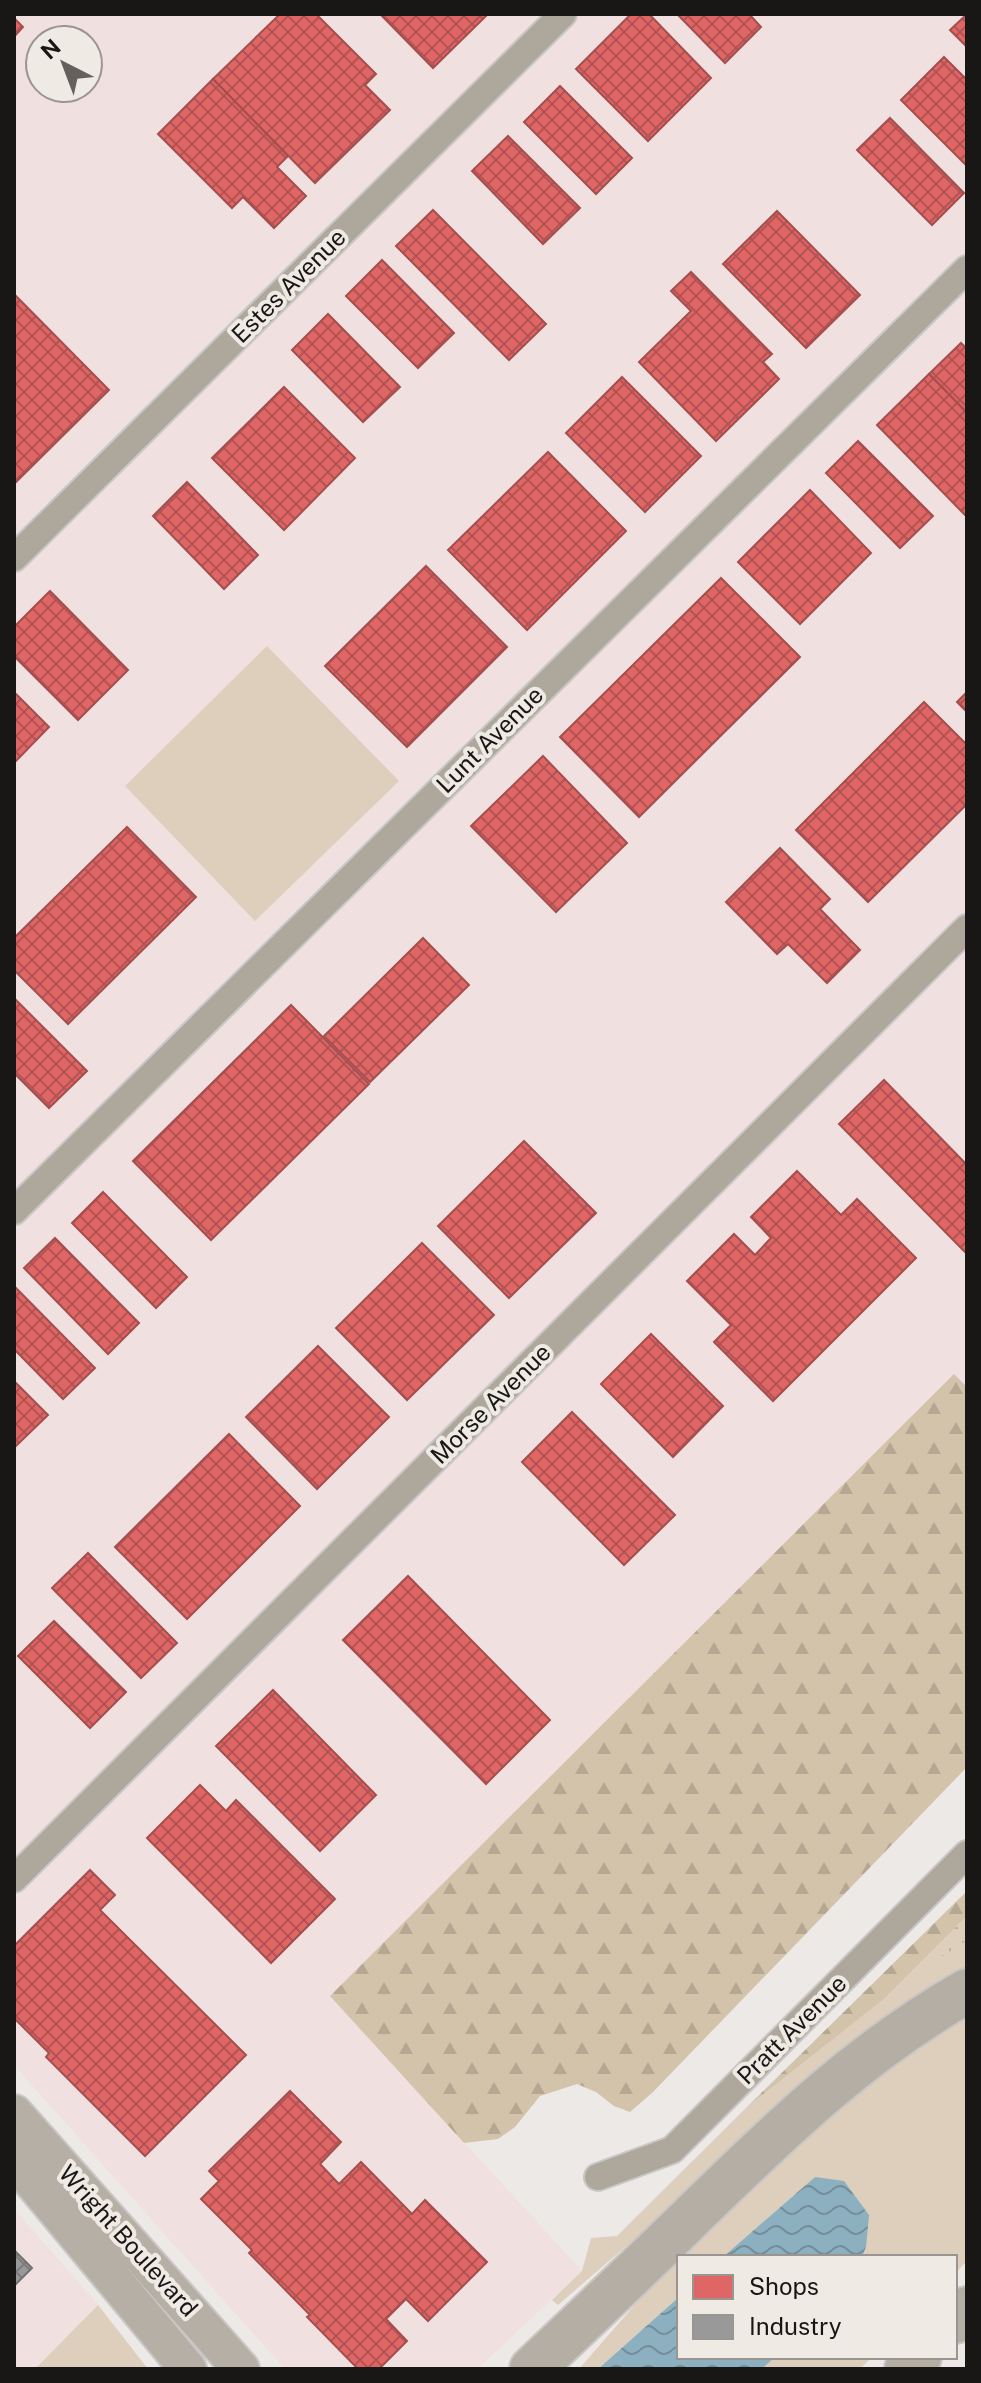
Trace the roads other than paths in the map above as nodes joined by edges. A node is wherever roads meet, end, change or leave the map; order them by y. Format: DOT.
graph roads {
  1 [pos="563,14"];
  2 [pos="967,269"];
  3 [pos="14,558"];
  4 [pos="967,928"];
  5 [pos="14,1211"];
  6 [pos="967,1854"];
  7 [pos="14,1879"];
  8 [pos="967,1991"];
  9 [pos="14,2113"];
  10 [pos="14,2160"];
  11 [pos="598,2177"];
  12 [pos="188,2369"];
  13 [pos="241,2369"];
  14 [pos="532,2369"];
  1 -- 3 [label="street, Estes Avenue"];
  2 -- 5 [label="street, Lunt Avenue"];
  4 -- 7 [label="street, Morse Avenue"];
  6 -- 11 [label="street, Pratt Avenue"];
  8 -- 14 [label="highway"];
  9 -- 13 [label="street, Wright Boulevard"];
  10 -- 12 [label="street, Wright Boulevard"];
}
